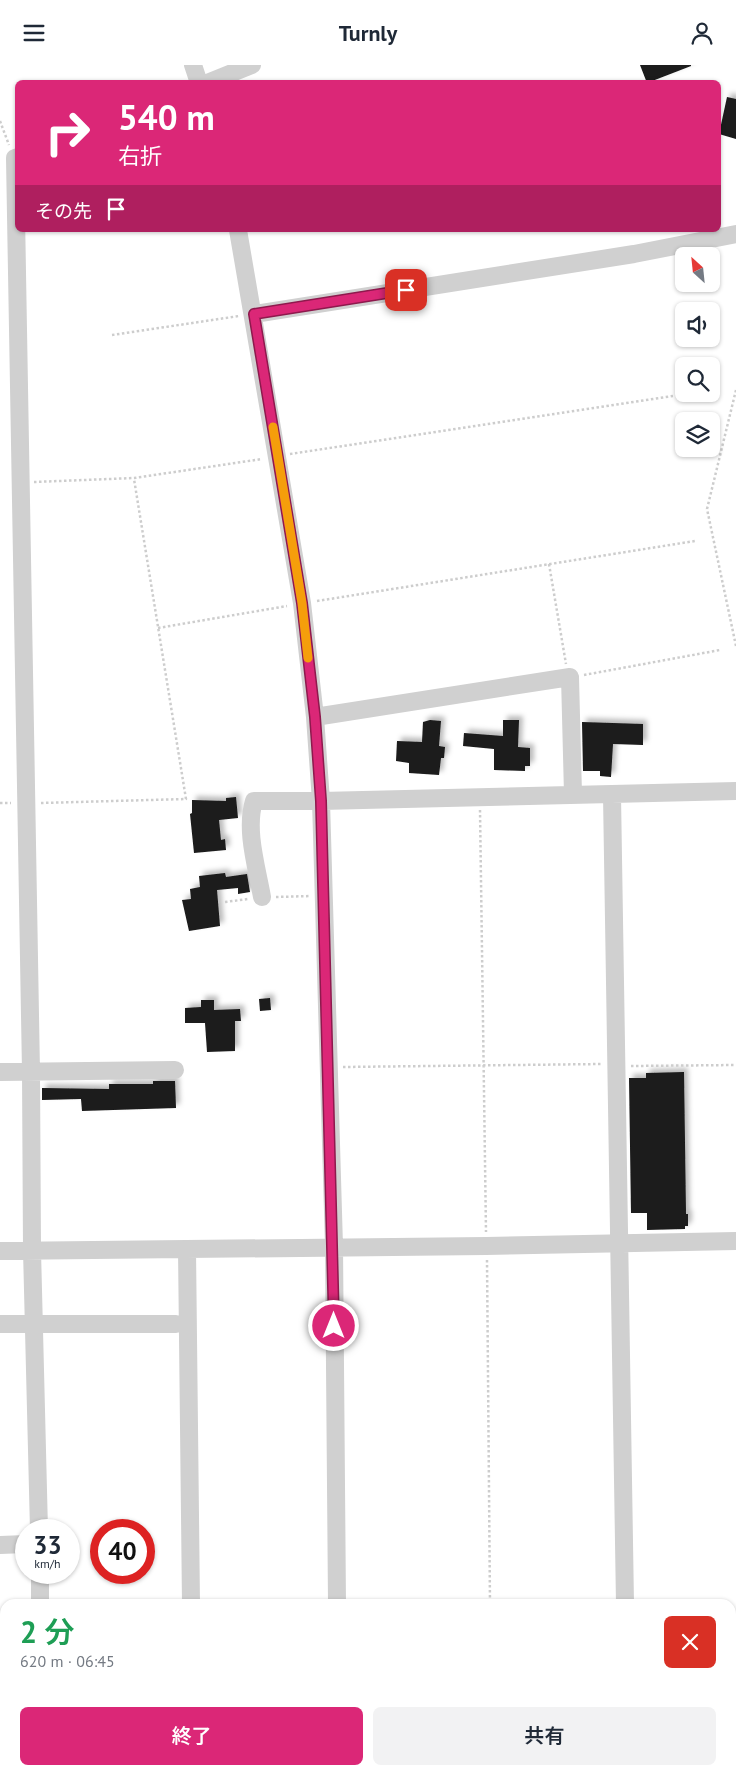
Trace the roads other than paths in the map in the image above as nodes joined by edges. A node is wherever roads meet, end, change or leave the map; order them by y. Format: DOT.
graph roads {
  1 [pos="193,65"];
  2 [pos="252,65"];
  3 [pos="198,80"];
  4 [pos="214,80"];
  5 [pos="17,232"];
  6 [pos="238,232"];
  7 [pos="736,234"];
  8 [pos="254,314"];
  9 [pos="315,717"];
  10 [pos="736,791"];
  11 [pos="572,794"];
  12 [pos="612,795"];
  13 [pos="321,801"];
  14 [pos="262,897"];
  15 [pos="175,1070"];
  16 [pos="0,1072"];
  17 [pos="31,1072"];
  18 [pos="736,1241"];
  19 [pos="620,1243"];
  20 [pos="334,1247"];
  21 [pos="187,1249"];
  22 [pos="32,1250"];
  23 [pos="0,1251"];
  24 [pos="34,1323"];
  25 [pos="176,1323"];
  26 [pos="0,1324"];
  27 [pos="39,1519"];
  28 [pos="15,1544"];
  29 [pos="0,1545"];
  30 [pos="40,1584"];
  31 [pos="40,1599"];
  32 [pos="191,1599"];
  33 [pos="336,1599"];
  34 [pos="625,1599"];
  1 -- 3 [label="street"];
  2 -- 4 [label="street"];
  5 -- 17 [label="street"];
  6 -- 8 [label="street"];
  7 -- 8 [label="street"];
  8 -- 9 [label="street"];
  9 -- 11 [label="street"];
  9 -- 13 [label="street"];
  10 -- 12 [label="street"];
  11 -- 12 [label="street"];
  11 -- 13 [label="street"];
  12 -- 19 [label="street"];
  13 -- 14 [label="street"];
  13 -- 20 [label="street"];
  15 -- 17 [label="street"];
  16 -- 17 [label="street"];
  17 -- 22 [label="street"];
  18 -- 19 [label="street"];
  19 -- 20 [label="street"];
  19 -- 34 [label="street"];
  20 -- 21 [label="street"];
  20 -- 33 [label="street"];
  21 -- 22 [label="street"];
  21 -- 32 [label="street"];
  22 -- 23 [label="street"];
  22 -- 24 [label="street"];
  24 -- 25 [label="street"];
  24 -- 26 [label="street"];
  24 -- 27 [label="street"];
  28 -- 29 [label="street"];
  30 -- 31 [label="street"];
}
